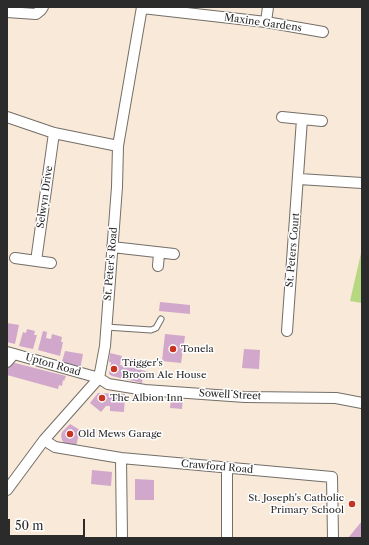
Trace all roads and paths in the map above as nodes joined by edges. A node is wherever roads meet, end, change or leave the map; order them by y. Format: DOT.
graph roads {
  1 [pos="43,7"];
  2 [pos="268,7"];
  3 [pos="142,8"];
  4 [pos="7,12"];
  5 [pos="266,22"];
  6 [pos="323,32"];
  7 [pos="7,117"];
  8 [pos="282,117"];
  9 [pos="302,119"];
  10 [pos="322,121"];
  11 [pos="54,133"];
  12 [pos="118,146"];
  13 [pos="299,179"];
  14 [pos="362,183"];
  15 [pos="112,247"];
  16 [pos="160,253"];
  17 [pos="174,254"];
  18 [pos="16,258"];
  19 [pos="36,261"];
  20 [pos="51,263"];
  21 [pos="158,266"];
  22 [pos="161,319"];
  23 [pos="106,327"];
  24 [pos="287,331"];
  25 [pos="10,353"];
  26 [pos="7,362"];
  27 [pos="99,378"];
  28 [pos="362,403"];
  29 [pos="44,440"];
  30 [pos="121,458"];
  31 [pos="227,468"];
  32 [pos="7,490"];
  33 [pos="122,538"];
  34 [pos="227,538"];
  35 [pos="333,538"];
  1 -- 4 [label="street"];
  2 -- 5 [label="street"];
  3 -- 5 [label="street, Maxine Gardens"];
  3 -- 12 [label="street, St. Peter's Road"];
  5 -- 6 [label="street, Maxine Gardens"];
  7 -- 11 [label="street"];
  8 -- 9 [label="street"];
  9 -- 10 [label="street"];
  9 -- 13 [label="street, St. Peters Court"];
  11 -- 12 [label="street"];
  11 -- 19 [label="street, Selwyn Drive"];
  12 -- 15 [label="street, St. Peter's Road"];
  13 -- 14 [label="street"];
  13 -- 24 [label="street, St. Peters Court"];
  15 -- 16 [label="street"];
  15 -- 23 [label="street, St. Peter's Road"];
  16 -- 17 [label="street"];
  16 -- 21 [label="street"];
  18 -- 19 [label="street"];
  19 -- 20 [label="street"];
  22 -- 23 [label="lane"];
  23 -- 27 [label="street, St. Peter's Road"];
  25 -- 26 [label="street"];
  25 -- 27 [label="street, Upton Road"];
  27 -- 28 [label="street, Sowell Street"];
  27 -- 29 [label="street"];
  29 -- 30 [label="street, Crawford Road"];
  29 -- 32 [label="street"];
  30 -- 31 [label="street, Crawford Road"];
  30 -- 33 [label="street"];
  31 -- 34 [label="street"];
  31 -- 35 [label="street, Crawford Road"];
}
